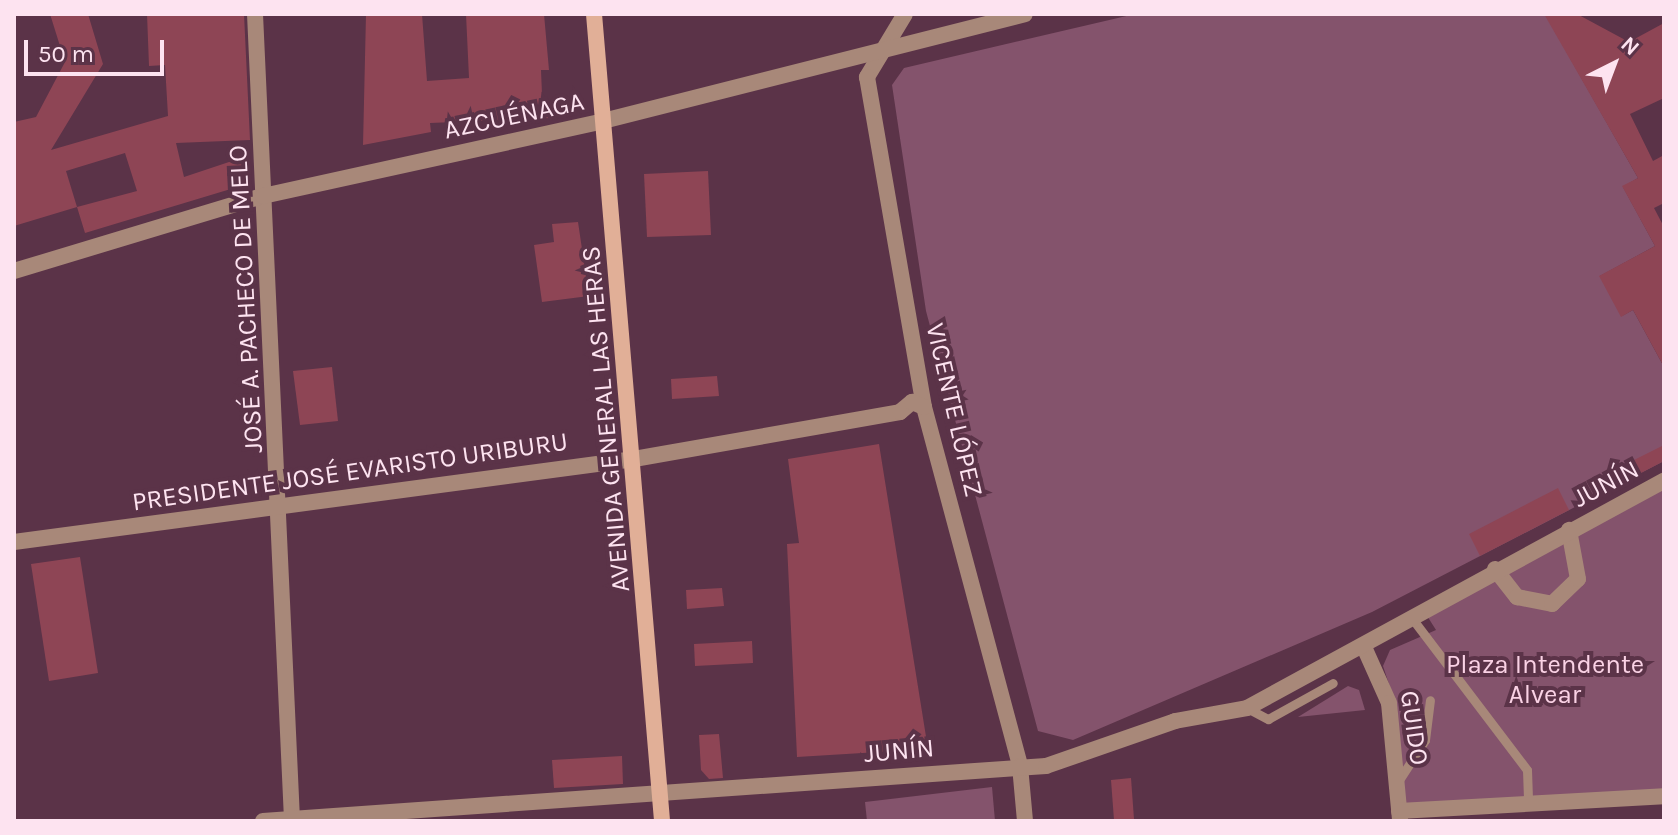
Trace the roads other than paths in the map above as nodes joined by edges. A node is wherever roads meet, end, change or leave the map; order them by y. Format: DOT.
graph roads {
  1 [pos="255,14"];
  2 [pos="594,14"];
  3 [pos="905,14"];
  4 [pos="1025,14"];
  5 [pos="880,50"];
  6 [pos="603,121"];
  7 [pos="263,196"];
  8 [pos="14,271"];
  9 [pos="924,407"];
  10 [pos="634,459"];
  11 [pos="1664,481"];
  12 [pos="282,505"];
  13 [pos="1569,530"];
  14 [pos="14,542"];
  15 [pos="1495,569"];
  16 [pos="1414,621"];
  17 [pos="1364,647"];
  18 [pos="1333,683"];
  19 [pos="1430,700"];
  20 [pos="1247,708"];
  21 [pos="1020,766"];
  22 [pos="1397,783"];
  23 [pos="660,796"];
  24 [pos="1664,796"];
  25 [pos="1528,804"];
  26 [pos="1400,816"];
  27 [pos="292,820"];
  28 [pos="263,821"];
  29 [pos="662,821"];
  30 [pos="1025,821"];
  1 -- 7 [label="street, JOSÉ A. PACHECO DE MELO"];
  2 -- 6 [label="main road, AVENIDA GENERAL LAS HERAS"];
  3 -- 5 [label="street, VICENTE LÓPEZ"];
  4 -- 5 [label="street, AZCUÉNAGA"];
  5 -- 6 [label="street, AZCUÉNAGA"];
  5 -- 9 [label="street, VICENTE LÓPEZ"];
  6 -- 7 [label="street, AZCUÉNAGA"];
  6 -- 10 [label="main road, AVENIDA GENERAL LAS HERAS"];
  7 -- 8 [label="street, AZCUÉNAGA"];
  7 -- 12 [label="street, JOSÉ A. PACHECO DE MELO"];
  9 -- 10 [label="street, PRESIDENTE JOSÉ EVARISTO URIBURU"];
  9 -- 21 [label="street, VICENTE LÓPEZ"];
  10 -- 12 [label="street, PRESIDENTE JOSÉ EVARISTO URIBURU"];
  10 -- 23 [label="main road, AVENIDA GENERAL LAS HERAS"];
  11 -- 13 [label="street, JUNÍN"];
  12 -- 14 [label="street, PRESIDENTE JOSÉ EVARISTO URIBURU"];
  12 -- 27 [label="street, JOSÉ A. PACHECO DE MELO"];
  13 -- 15 [label="street, JUNÍN"];
  13 -- 15 [label="street, JUNÍN"];
  15 -- 16 [label="street, JUNÍN"];
  16 -- 17 [label="street, JUNÍN"];
  16 -- 25 [label="lane"];
  17 -- 20 [label="street, JUNÍN"];
  17 -- 22 [label="street, GUIDO"];
  18 -- 20 [label="lane"];
  19 -- 22 [label="lane"];
  20 -- 21 [label="street, JUNÍN"];
  21 -- 23 [label="street, JUNÍN"];
  21 -- 30 [label="street, VICENTE LÓPEZ"];
  22 -- 26 [label="street, GUIDO"];
  23 -- 27 [label="street, JUNÍN"];
  23 -- 29 [label="main road, AVENIDA GENERAL LAS HERAS"];
  24 -- 25 [label="street"];
  25 -- 26 [label="street"];
  27 -- 28 [label="street, JUNÍN"];
}
